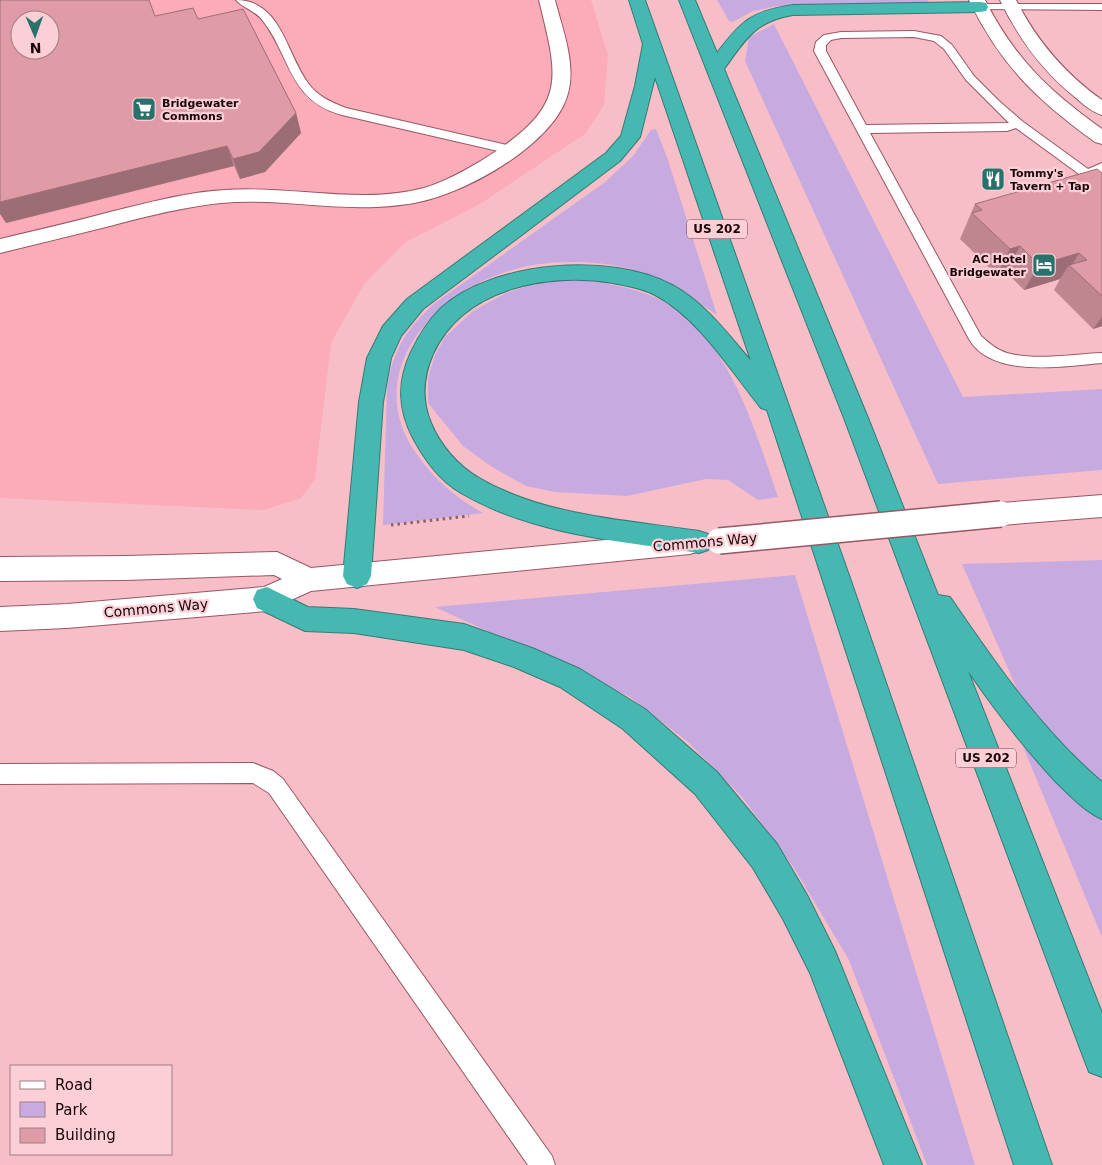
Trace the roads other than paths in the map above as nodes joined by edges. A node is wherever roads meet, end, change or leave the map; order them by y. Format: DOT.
graph roads {
  1 [pos="241,0"];
  2 [pos="547,0"];
  3 [pos="637,0"];
  4 [pos="687,0"];
  5 [pos="1010,3"];
  6 [pos="978,4"];
  7 [pos="1100,9"];
  8 [pos="652,42"];
  9 [pos="715,68"];
  10 [pos="1102,109"];
  11 [pos="1018,124"];
  12 [pos="862,129"];
  13 [pos="1102,138"];
  14 [pos="511,150"];
  15 [pos="1102,167"];
  16 [pos="1087,174"];
  17 [pos="1102,185"];
  18 [pos="0,246"];
  19 [pos="1102,358"];
  20 [pos="782,417"];
  21 [pos="1102,506"];
  22 [pos="709,541"];
  23 [pos="0,569"];
  24 [pos="915,570"];
  25 [pos="357,576"];
  26 [pos="308,580"];
  27 [pos="267,599"];
  28 [pos="0,619"];
  29 [pos="0,774"];
  30 [pos="1102,803"];
  31 [pos="1102,1059"];
  32 [pos="539,1163"];
  33 [pos="903,1165"];
  34 [pos="1033,1165"];
  1 -- 14 [label="lane"];
  2 -- 14 [label="street"];
  3 -- 8 [label="highway, US 202"];
  4 -- 9 [label="highway, US 202"];
  5 -- 6 [label="lane"];
  5 -- 7 [label="lane"];
  5 -- 10 [label="street"];
  6 -- 9 [label="highway"];
  6 -- 13 [label="street"];
  8 -- 20 [label="highway, US 202"];
  8 -- 25 [label="highway"];
  9 -- 24 [label="highway, US 202"];
  11 -- 12 [label="lane"];
  11 -- 12 [label="lane"];
  11 -- 16 [label="lane"];
  12 -- 19 [label="lane"];
  14 -- 18 [label="street"];
  15 -- 16 [label="lane"];
  16 -- 17 [label="lane"];
  20 -- 22 [label="highway"];
  20 -- 34 [label="highway, US 202"];
  21 -- 22 [label="street, Commons Way, bridge"];
  22 -- 25 [label="street, Commons Way"];
  23 -- 26 [label="street"];
  24 -- 30 [label="highway"];
  24 -- 31 [label="highway, US 202"];
  25 -- 26 [label="street, Commons Way"];
  26 -- 27 [label="street, Commons Way"];
  27 -- 28 [label="street, Commons Way"];
  27 -- 33 [label="highway"];
  29 -- 32 [label="lane"];
}
